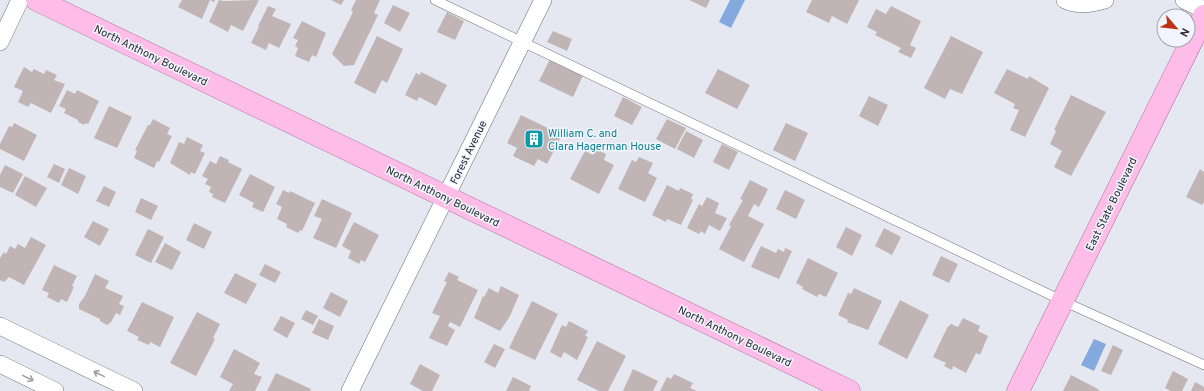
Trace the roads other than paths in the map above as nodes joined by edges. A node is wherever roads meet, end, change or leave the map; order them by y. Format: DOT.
graph roads {
  1 [pos="20,0"];
  2 [pos="37,0"];
  3 [pos="435,0"];
  4 [pos="543,0"];
  5 [pos="1064,0"];
  6 [pos="1105,0"];
  7 [pos="1184,0"];
  8 [pos="1204,10"];
  9 [pos="1204,16"];
  10 [pos="0,42"];
  11 [pos="522,42"];
  12 [pos="446,198"];
  13 [pos="1063,301"];
  14 [pos="0,326"];
  15 [pos="0,364"];
  16 [pos="1204,365"];
  17 [pos="55,391"];
  18 [pos="134,391"];
  19 [pos="350,391"];
  20 [pos="849,391"];
  21 [pos="1018,391"];
  1 -- 10 [label="street"];
  2 -- 12 [label="main road, North Anthony Boulevard"];
  3 -- 11 [label="lane"];
  4 -- 11 [label="street, Forest Avenue"];
  5 -- 6 [label="street"];
  7 -- 8 [label="street"];
  9 -- 13 [label="main road, East State Boulevard"];
  11 -- 12 [label="street, Forest Avenue"];
  11 -- 13 [label="lane"];
  12 -- 19 [label="street, Forest Avenue"];
  12 -- 20 [label="main road, North Anthony Boulevard"];
  13 -- 16 [label="lane"];
  13 -- 21 [label="main road, East State Boulevard"];
  18 -- 14 [label="street, one-way"];
  15 -- 17 [label="street, one-way"];
}
